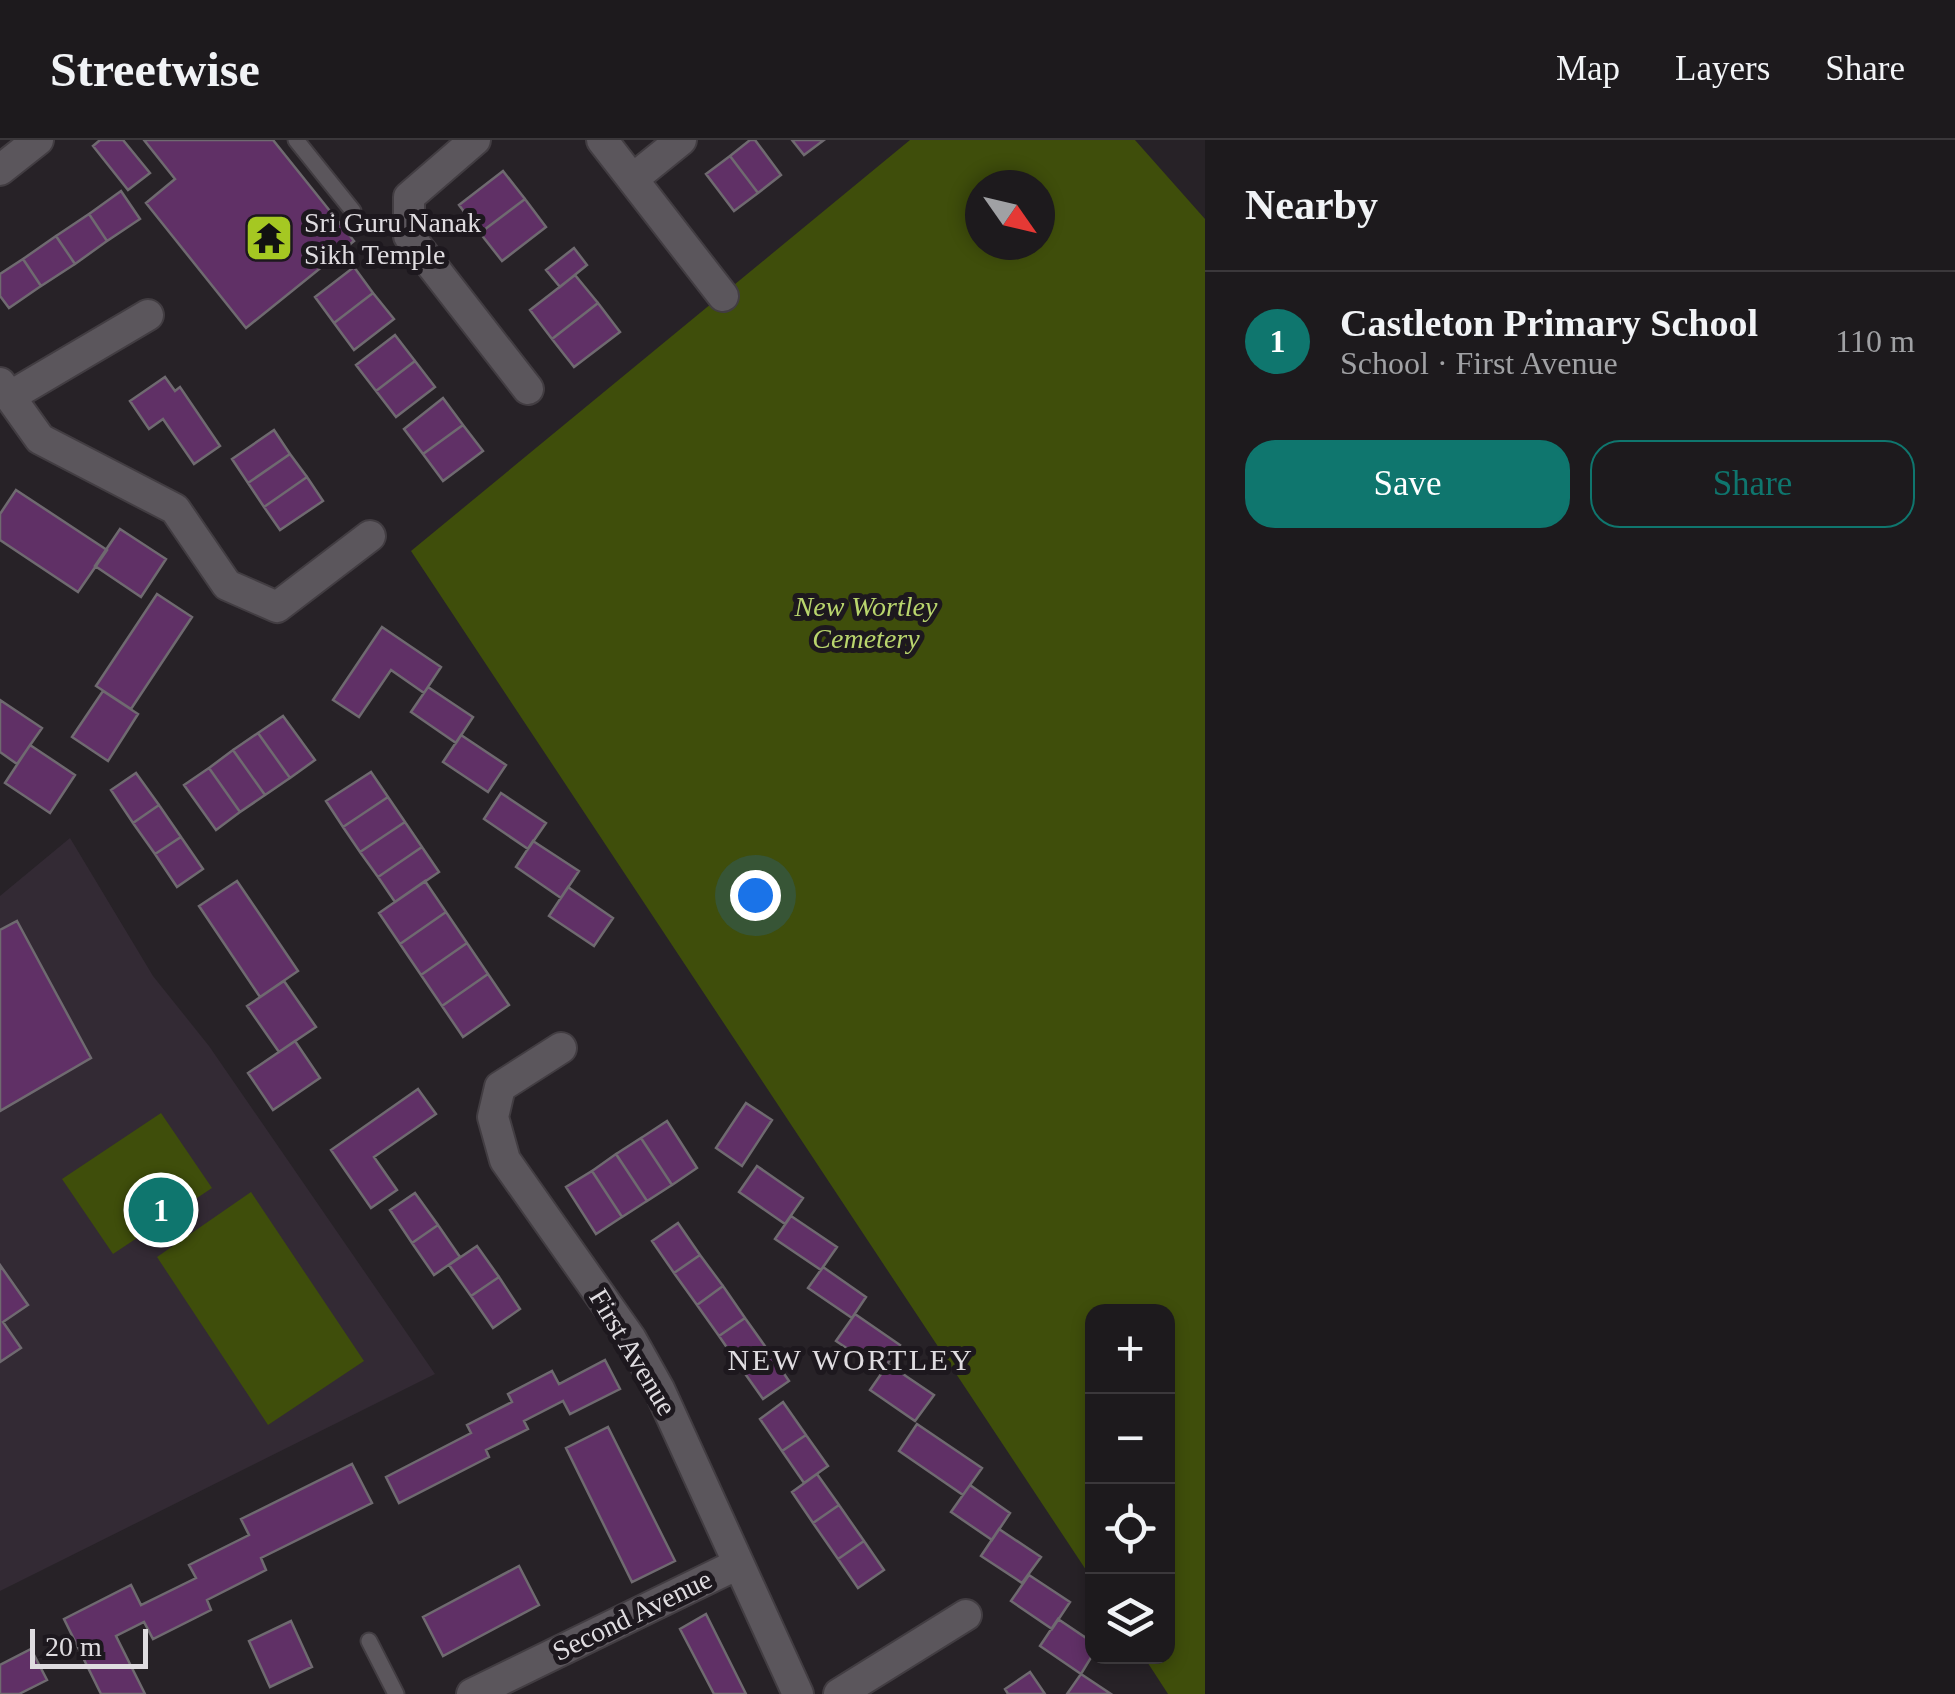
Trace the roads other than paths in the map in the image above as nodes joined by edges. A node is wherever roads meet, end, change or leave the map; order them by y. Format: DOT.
graph roads {
  1 [pos="38,140"];
  2 [pos="296,140"];
  3 [pos="475,140"];
  4 [pos="602,140"];
  5 [pos="682,140"];
  6 [pos="0,170"];
  7 [pos="634,178"];
  8 [pos="352,210"];
  9 [pos="723,296"];
  10 [pos="148,315"];
  11 [pos="528,389"];
  12 [pos="5,390"];
  13 [pos="370,536"];
  14 [pos="562,1048"];
  15 [pos="738,1564"];
  16 [pos="966,1615"];
  17 [pos="369,1641"];
  18 [pos="396,1694"];
  19 [pos="472,1694"];
  20 [pos="798,1694"];
  21 [pos="839,1694"];
  1 -- 6 [label="street"];
  2 -- 8 [label="lane"];
  3 -- 11 [label="street"];
  4 -- 7 [label="street"];
  5 -- 7 [label="street"];
  7 -- 9 [label="street"];
  10 -- 12 [label="street"];
  12 -- 13 [label="street"];
  14 -- 15 [label="street, First Avenue"];
  15 -- 19 [label="street, Second Avenue"];
  15 -- 20 [label="street, First Avenue"];
  16 -- 21 [label="street"];
  17 -- 18 [label="lane"];
}
